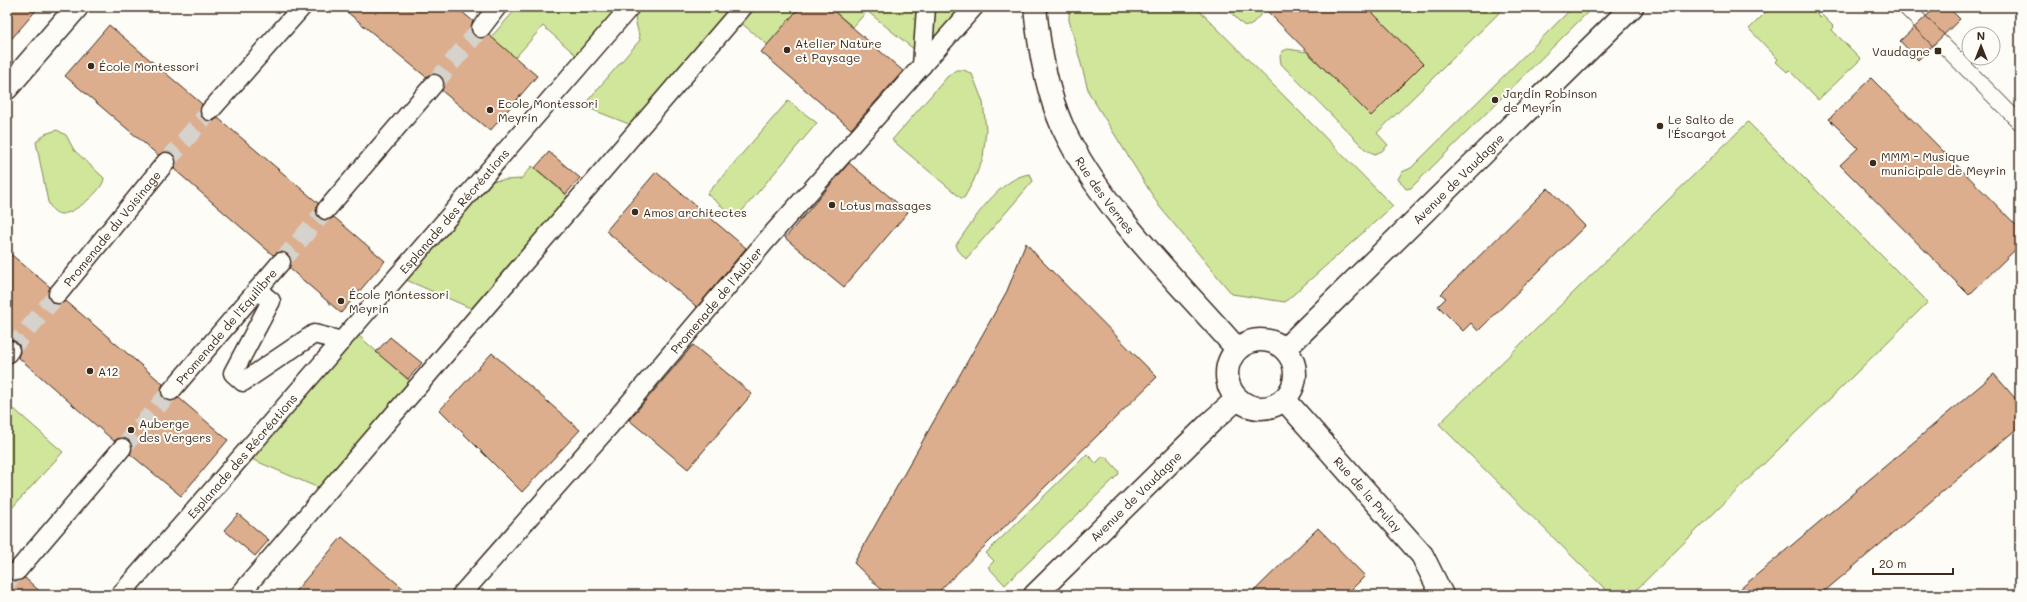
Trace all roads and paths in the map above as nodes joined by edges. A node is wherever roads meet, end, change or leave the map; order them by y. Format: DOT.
graph roads {
  1 [pos="77,7"];
  2 [pos="302,7"];
  3 [pos="497,7"];
  4 [pos="630,7"];
  5 [pos="743,7"];
  6 [pos="926,7"];
  7 [pos="974,7"];
  8 [pos="1034,7"];
  9 [pos="1632,7"];
  10 [pos="481,28"];
  11 [pos="922,66"];
  12 [pos="434,84"];
  13 [pos="7,88"];
  14 [pos="210,111"];
  15 [pos="166,162"];
  16 [pos="326,210"];
  17 [pos="281,262"];
  18 [pos="257,290"];
  19 [pos="58,294"];
  20 [pos="342,341"];
  21 [pos="1237,349"];
  22 [pos="1285,350"];
  23 [pos="171,391"];
  24 [pos="1237,399"];
  25 [pos="1284,399"];
  26 [pos="122,448"];
  27 [pos="17,571"];
  28 [pos="120,595"];
  29 [pos="238,595"];
  30 [pos="461,595"];
  31 [pos="1035,595"];
  32 [pos="1442,595"];
  1 -- 13 [label="street"];
  2 -- 14 [label="street"];
  3 -- 10 [label="street"];
  4 -- 20 [label="street, Esplanade des Récréations"];
  5 -- 29 [label="street"];
  6 -- 11 [label="street"];
  7 -- 11 [label="street, Promenade de l'Aubier"];
  8 -- 21 [label="street, Rue des Vernes"];
  9 -- 22 [label="street, Avenue de Vaudagne"];
  11 -- 30 [label="street, Promenade de l'Aubier"];
  12 -- 16 [label="street"];
  15 -- 19 [label="street, Promenade du Voisinage"];
  17 -- 18 [label="street, Promenade de l'Equilibre"];
  18 -- 20 [label="street"];
  18 -- 23 [label="street, Promenade de l'Equilibre"];
  20 -- 28 [label="street, Esplanade des Récréations"];
  21 -- 22 [label="street"];
  21 -- 24 [label="street"];
  22 -- 25 [label="street"];
  24 -- 25 [label="street"];
  24 -- 31 [label="street, Avenue de Vaudagne"];
  25 -- 32 [label="street, Rue de la Prulay"];
  26 -- 27 [label="street"];
}
